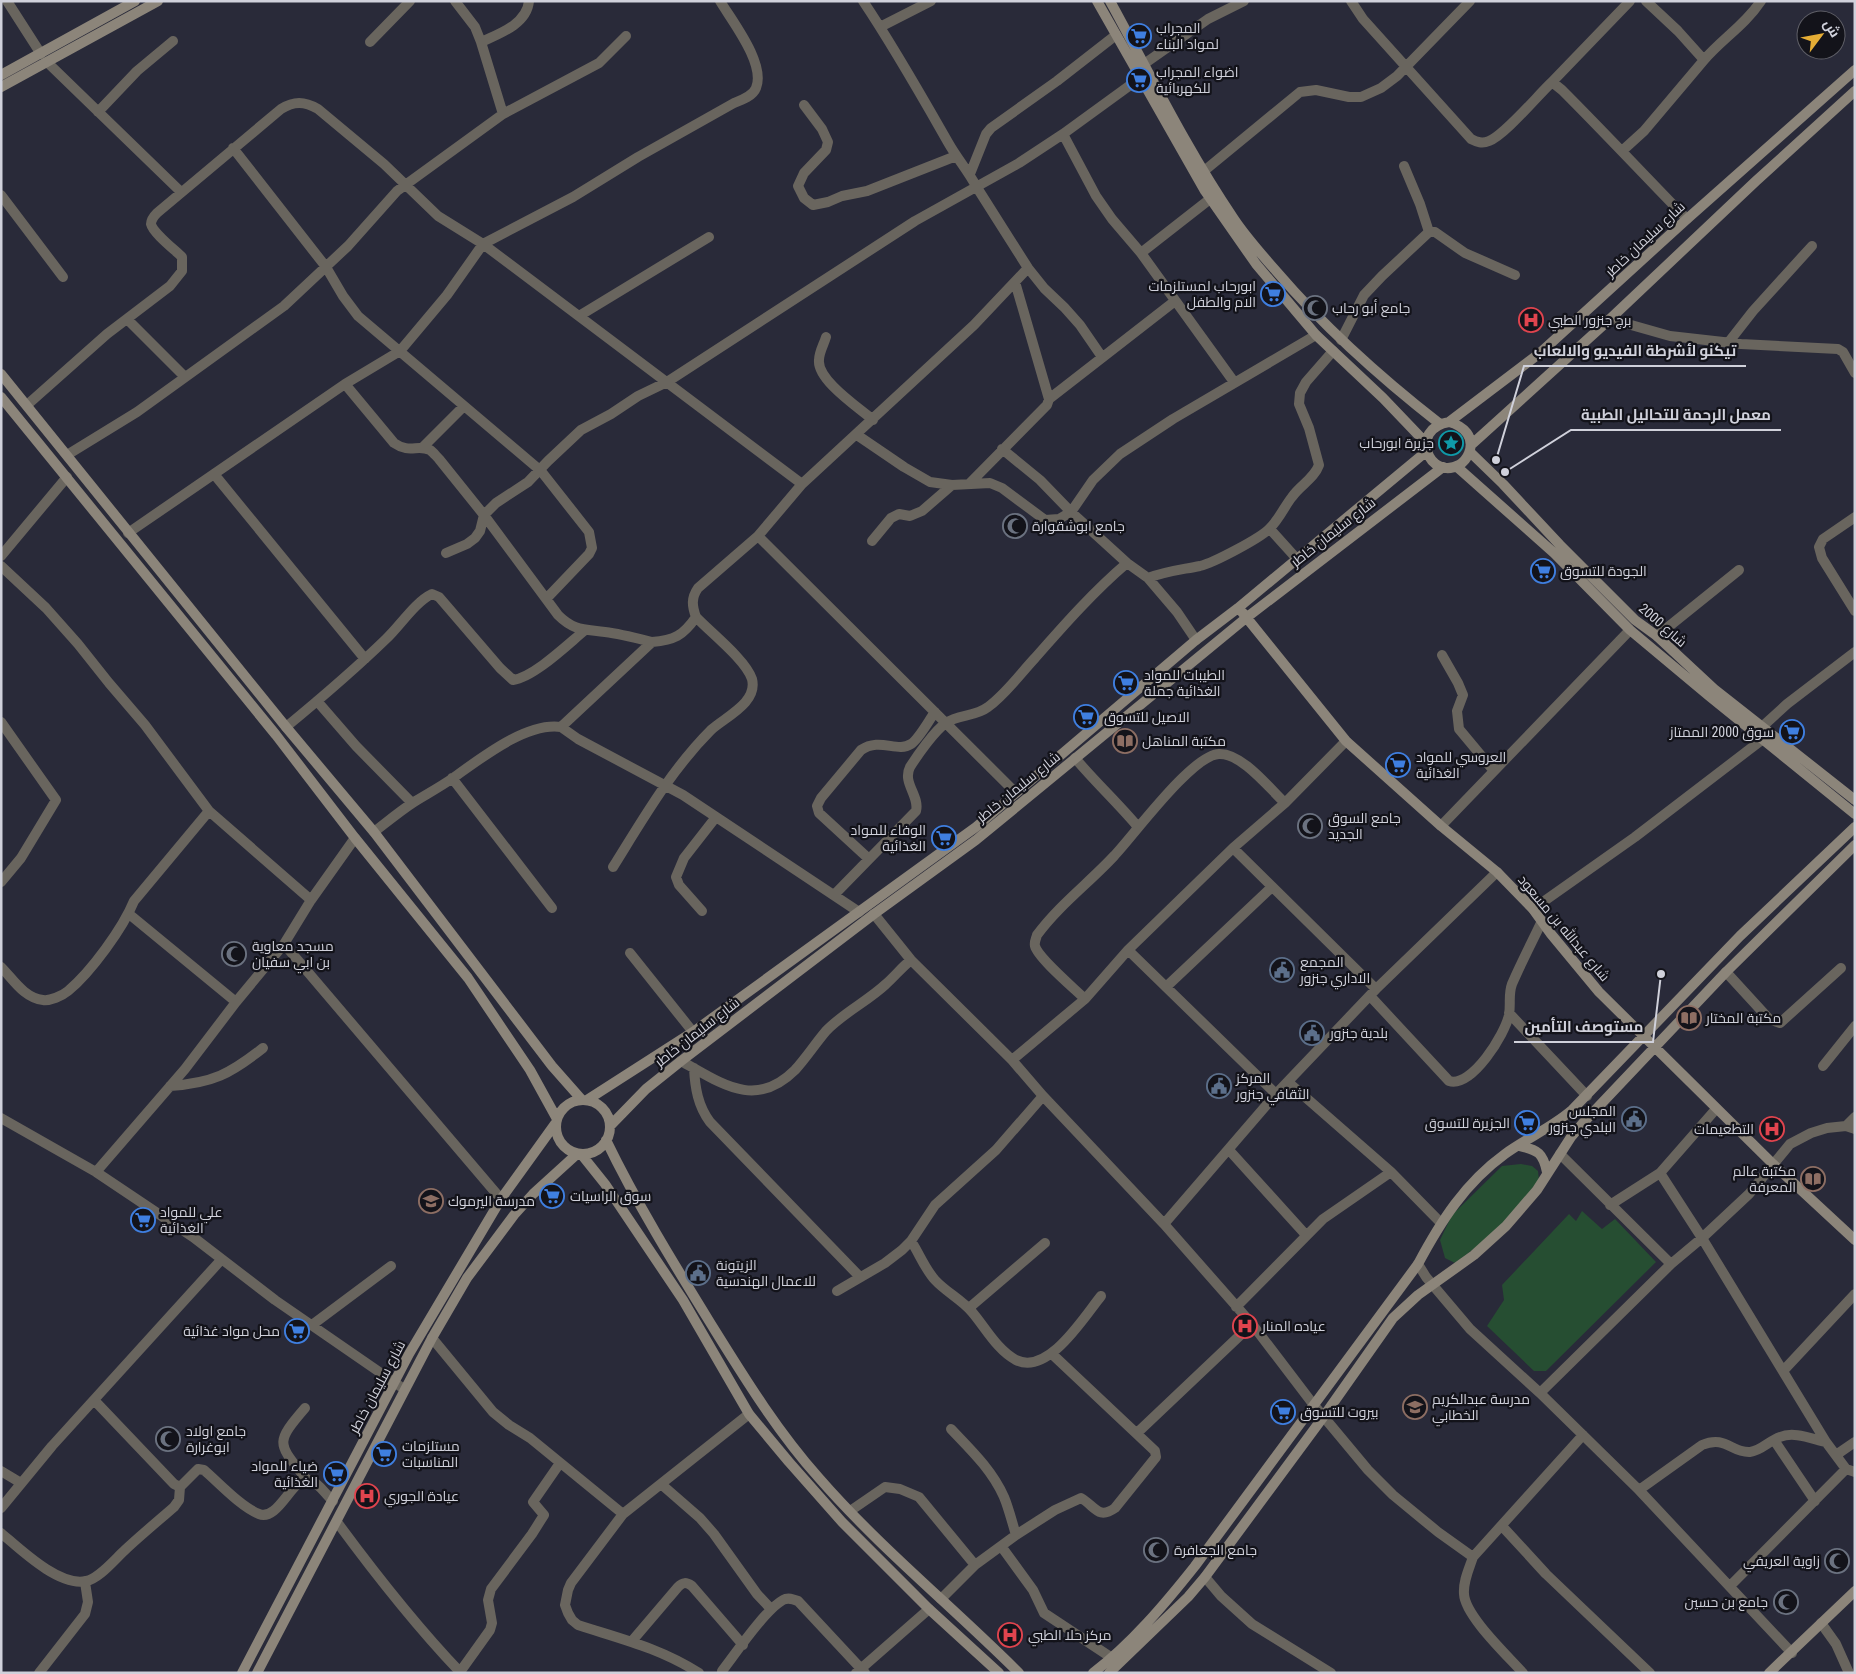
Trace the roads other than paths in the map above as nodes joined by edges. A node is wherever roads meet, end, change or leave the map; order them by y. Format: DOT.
graph roads {
  1 [pos="7,1"];
  2 [pos="136,1"];
  3 [pos="158,1"];
  4 [pos="410,1"];
  5 [pos="455,1"];
  6 [pos="529,1"];
  7 [pos="720,1"];
  8 [pos="862,1"];
  9 [pos="931,1"];
  10 [pos="1097,1"];
  11 [pos="1110,1"];
  12 [pos="1244,1"];
  13 [pos="1351,1"];
  14 [pos="1470,1"];
  15 [pos="1630,1"];
  16 [pos="1646,1"];
  17 [pos="1761,1"];
  18 [pos="880,27"];
  19 [pos="1116,35"];
  20 [pos="626,36"];
  21 [pos="173,41"];
  22 [pos="370,42"];
  23 [pos="482,42"];
  24 [pos="44,59"];
  25 [pos="1704,60"];
  26 [pos="1144,64"];
  27 [pos="1406,67"];
  28 [pos="1855,70"];
  29 [pos="1,75"];
  30 [pos="1140,78"];
  31 [pos="1552,82"];
  32 [pos="1,87"];
  33 [pos="1855,91"];
  34 [pos="804,105"];
  35 [pos="98,112"];
  36 [pos="503,114"];
  37 [pos="1063,134"];
  38 [pos="233,148"];
  39 [pos="1622,151"];
  40 [pos="956,156"];
  41 [pos="1404,166"];
  42 [pos="1204,171"];
  43 [pos="970,174"];
  44 [pos="407,185"];
  45 [pos="976,186"];
  46 [pos="182,192"];
  47 [pos="1,195"];
  48 [pos="1210,200"];
  49 [pos="1687,218"];
  50 [pos="1429,232"];
  51 [pos="709,236"];
  52 [pos="483,244"];
  53 [pos="1812,246"];
  54 [pos="1141,253"];
  55 [pos="326,268"];
  56 [pos="1028,268"];
  57 [pos="1515,275"];
  58 [pos="63,277"];
  59 [pos="1015,282"];
  60 [pos="1176,301"];
  61 [pos="579,316"];
  62 [pos="127,319"];
  63 [pos="1610,319"];
  64 [pos="1316,335"];
  65 [pos="826,337"];
  66 [pos="1341,340"];
  67 [pos="1728,343"];
  68 [pos="400,351"];
  69 [pos="1333,351"];
  70 [pos="1102,357"];
  71 [pos="1855,373"];
  72 [pos="1,374"];
  73 [pos="185,377"];
  74 [pos="667,382"];
  75 [pos="1234,382"];
  76 [pos="345,384"];
  77 [pos="1,397"];
  78 [pos="1049,399"];
  79 [pos="27,405"];
  80 [pos="464,406"];
  81 [pos="873,420"];
  82 [pos="1445,423"];
  83 [pos="857,435"];
  84 [pos="1426,447"];
  85 [pos="422,448"];
  86 [pos="1470,448"];
  87 [pos="1002,449"];
  88 [pos="67,455"];
  89 [pos="1456,466"];
  90 [pos="1443,467"];
  91 [pos="541,471"];
  92 [pos="214,474"];
  93 [pos="67,477"];
  94 [pos="970,483"];
  95 [pos="802,484"];
  96 [pos="952,485"];
  97 [pos="1071,512"];
  98 [pos="484,515"];
  99 [pos="1855,517"];
  100 [pos="1270,529"];
  101 [pos="128,533"];
  102 [pos="758,536"];
  103 [pos="872,541"];
  104 [pos="446,553"];
  105 [pos="1,556"];
  106 [pos="1297,559"];
  107 [pos="1127,563"];
  108 [pos="1,566"];
  109 [pos="1740,570"];
  110 [pos="1148,578"];
  111 [pos="546,599"];
  112 [pos="1238,608"];
  113 [pos="1855,611"];
  114 [pos="696,617"];
  115 [pos="1246,618"];
  116 [pos="1630,630"];
  117 [pos="584,631"];
  118 [pos="1656,636"];
  119 [pos="1196,640"];
  120 [pos="652,642"];
  121 [pos="1855,652"];
  122 [pos="1442,655"];
  123 [pos="365,659"];
  124 [pos="317,701"];
  125 [pos="935,712"];
  126 [pos="1,722"];
  127 [pos="946,722"];
  128 [pos="1763,726"];
  129 [pos="561,727"];
  130 [pos="286,728"];
  131 [pos="1763,739"];
  132 [pos="1346,741"];
  133 [pos="1075,758"];
  134 [pos="1494,771"];
  135 [pos="452,778"];
  136 [pos="664,786"];
  137 [pos="1016,793"];
  138 [pos="1855,800"];
  139 [pos="412,803"];
  140 [pos="1285,803"];
  141 [pos="209,811"];
  142 [pos="1855,814"];
  143 [pos="716,817"];
  144 [pos="1138,826"];
  145 [pos="1441,826"];
  146 [pos="1855,827"];
  147 [pos="374,832"];
  148 [pos="354,838"];
  149 [pos="1855,845"];
  150 [pos="1233,848"];
  151 [pos="869,859"];
  152 [pos="613,867"];
  153 [pos="1497,872"];
  154 [pos="1,882"];
  155 [pos="1272,886"];
  156 [pos="834,895"];
  157 [pos="312,900"];
  158 [pos="552,908"];
  159 [pos="1533,909"];
  160 [pos="702,911"];
  161 [pos="859,912"];
  162 [pos="129,914"];
  163 [pos="874,914"];
  164 [pos="1542,921"];
  165 [pos="284,944"];
  166 [pos="1128,950"];
  167 [pos="630,953"];
  168 [pos="911,960"];
  169 [pos="1,967"];
  170 [pos="1841,968"];
  171 [pos="1726,972"];
  172 [pos="1166,987"];
  173 [pos="1373,993"];
  174 [pos="1085,999"];
  175 [pos="236,1002"];
  176 [pos="1509,1013"];
  177 [pos="1855,1026"];
  178 [pos="693,1032"];
  179 [pos="1644,1038"];
  180 [pos="263,1048"];
  181 [pos="1655,1048"];
  182 [pos="1012,1060"];
  183 [pos="681,1061"];
  184 [pos="1823,1066"];
  185 [pos="694,1068"];
  186 [pos="1288,1082"];
  187 [pos="170,1086"];
  188 [pos="1276,1094"];
  189 [pos="1044,1096"];
  190 [pos="1588,1096"];
  191 [pos="584,1100"];
  192 [pos="1716,1109"];
  193 [pos="1855,1117"];
  194 [pos="1,1118"];
  195 [pos="556,1122"];
  196 [pos="610,1126"];
  197 [pos="1850,1128"];
  198 [pos="606,1140"];
  199 [pos="1520,1146"];
  200 [pos="1229,1150"];
  201 [pos="579,1154"];
  202 [pos="1560,1154"];
  203 [pos="1772,1164"];
  204 [pos="96,1172"];
  205 [pos="1391,1172"];
  206 [pos="1547,1172"];
  207 [pos="1660,1172"];
  208 [pos="501,1199"];
  209 [pos="1610,1204"];
  210 [pos="1441,1223"];
  211 [pos="1164,1224"];
  212 [pos="1306,1235"];
  213 [pos="1702,1238"];
  214 [pos="1855,1240"];
  215 [pos="911,1241"];
  216 [pos="1045,1243"];
  217 [pos="221,1260"];
  218 [pos="1418,1264"];
  219 [pos="1671,1264"];
  220 [pos="391,1266"];
  221 [pos="860,1277"];
  222 [pos="1433,1285"];
  223 [pos="837,1291"];
  224 [pos="1855,1294"];
  225 [pos="1101,1296"];
  226 [pos="1236,1306"];
  227 [pos="969,1308"];
  228 [pos="1252,1324"];
  229 [pos="312,1325"];
  230 [pos="432,1338"];
  231 [pos="1052,1354"];
  232 [pos="1783,1371"];
  233 [pos="394,1384"];
  234 [pos="404,1390"];
  235 [pos="1540,1393"];
  236 [pos="94,1400"];
  237 [pos="1313,1404"];
  238 [pos="305,1408"];
  239 [pos="749,1414"];
  240 [pos="1324,1416"];
  241 [pos="951,1429"];
  242 [pos="1137,1434"];
  243 [pos="1583,1435"];
  244 [pos="1774,1440"];
  245 [pos="1826,1442"];
  246 [pos="1855,1442"];
  247 [pos="1836,1455"];
  248 [pos="560,1463"];
  249 [pos="1,1471"];
  250 [pos="1850,1471"];
  251 [pos="306,1479"];
  252 [pos="21,1484"];
  253 [pos="661,1484"];
  254 [pos="180,1487"];
  255 [pos="1640,1490"];
  256 [pos="333,1501"];
  257 [pos="1815,1501"];
  258 [pos="1,1508"];
  259 [pos="850,1511"];
  260 [pos="623,1514"];
  261 [pos="336,1522"];
  262 [pos="1502,1526"];
  263 [pos="1,1533"];
  264 [pos="1016,1535"];
  265 [pos="1001,1546"];
  266 [pos="1473,1557"];
  267 [pos="975,1565"];
  268 [pos="1205,1577"];
  269 [pos="85,1582"];
  270 [pos="1730,1586"];
  271 [pos="1855,1591"];
  272 [pos="941,1599"];
  273 [pos="771,1609"];
  274 [pos="929,1609"];
  275 [pos="1821,1623"];
  276 [pos="632,1641"];
  277 [pos="742,1646"];
  278 [pos="1792,1653"];
  279 [pos="1112,1658"];
  280 [pos="861,1671"];
  281 [pos="460,1672"];
  282 [pos="721,1672"];
  283 [pos="1330,1672"];
  284 [pos="39,1673"];
  285 [pos="242,1673"];
  286 [pos="257,1673"];
  287 [pos="698,1673"];
  288 [pos="999,1673"];
  289 [pos="1019,1673"];
  290 [pos="1093,1673"];
  291 [pos="1109,1673"];
  292 [pos="1523,1673"];
  293 [pos="1650,1673"];
  294 [pos="1769,1673"];
  295 [pos="1849,1673"];
  1 -- 24 [label="street"];
  2 -- 24 [label="main road"];
  3 -- 24 [label="main road"];
  4 -- 22 [label="street"];
  5 -- 23 [label="street"];
  6 -- 23 [label="street"];
  7 -- 52 [label="street"];
  8 -- 18 [label="street"];
  9 -- 18 [label="street"];
  10 -- 19 [label="main road"];
  11 -- 26 [label="main road"];
  12 -- 26 [label="street"];
  13 -- 27 [label="street"];
  14 -- 27 [label="street"];
  15 -- 31 [label="street"];
  16 -- 25 [label="street"];
  17 -- 25 [label="street"];
  18 -- 40 [label="street"];
  19 -- 30 [label="main road"];
  19 -- 43 [label="street"];
  20 -- 36 [label="street"];
  21 -- 35 [label="street"];
  23 -- 36 [label="street"];
  24 -- 29 [label="main road"];
  24 -- 32 [label="main road"];
  24 -- 35 [label="street"];
  25 -- 39 [label="street"];
  26 -- 42 [label="main road"];
  27 -- 31 [label="street"];
  27 -- 42 [label="street"];
  28 -- 49 [label="main road, شارع سليمان خاطر"];
  30 -- 37 [label="street"];
  30 -- 48 [label="main road"];
  31 -- 39 [label="street"];
  33 -- 63 [label="main road"];
  34 -- 40 [label="street"];
  35 -- 46 [label="street"];
  36 -- 44 [label="street"];
  37 -- 45 [label="street"];
  37 -- 54 [label="street"];
  38 -- 44 [label="street"];
  38 -- 46 [label="street"];
  38 -- 55 [label="street"];
  39 -- 49 [label="street"];
  40 -- 43 [label="street"];
  41 -- 50 [label="street"];
  42 -- 66 [label="main road"];
  43 -- 45 [label="street"];
  44 -- 52 [label="street"];
  44 -- 55 [label="street"];
  45 -- 56 [label="street"];
  45 -- 74 [label="street"];
  46 -- 62 [label="street"];
  47 -- 58 [label="street"];
  48 -- 54 [label="street"];
  48 -- 64 [label="main road"];
  49 -- 82 [label="main road, شارع سليمان خاطر"];
  50 -- 57 [label="street"];
  50 -- 66 [label="street"];
  51 -- 61 [label="street"];
  52 -- 61 [label="street"];
  52 -- 68 [label="street"];
  53 -- 67 [label="street"];
  54 -- 60 [label="street"];
  55 -- 68 [label="street"];
  55 -- 73 [label="street"];
  56 -- 59 [label="street"];
  56 -- 70 [label="street"];
  59 -- 78 [label="street"];
  59 -- 81 [label="street"];
  60 -- 70 [label="street"];
  60 -- 75 [label="street"];
  61 -- 74 [label="street"];
  62 -- 73 [label="street"];
  62 -- 79 [label="street"];
  63 -- 67 [label="street"];
  63 -- 86 [label="main road"];
  64 -- 69 [label="main road"];
  64 -- 75 [label="street"];
  65 -- 81 [label="street"];
  66 -- 82 [label="main road"];
  67 -- 71 [label="street"];
  68 -- 76 [label="street"];
  68 -- 80 [label="street"];
  69 -- 84 [label="main road"];
  69 -- 100 [label="street"];
  70 -- 78 [label="street"];
  72 -- 79 [label="main road"];
  73 -- 88 [label="street"];
  74 -- 91 [label="street"];
  74 -- 95 [label="street"];
  75 -- 97 [label="street"];
  76 -- 85 [label="street"];
  76 -- 92 [label="street"];
  77 -- 93 [label="main road"];
  78 -- 87 [label="street"];
  79 -- 88 [label="main road"];
  80 -- 85 [label="street"];
  80 -- 91 [label="street"];
  81 -- 83 [label="street"];
  82 -- 84 [label="main road"];
  82 -- 86 [label="main road"];
  83 -- 95 [label="street"];
  83 -- 96 [label="street"];
  84 -- 90 [label="main road"];
  84 -- 106 [label="main road, شارع سليمان خاطر"];
  85 -- 98 [label="street"];
  86 -- 89 [label="main road"];
  86 -- 118 [label="main road, شارع 2000"];
  87 -- 94 [label="street"];
  87 -- 97 [label="street"];
  88 -- 101 [label="main road"];
  89 -- 90 [label="main road"];
  89 -- 116 [label="main road"];
  90 -- 115 [label="main road, شارع سليمان خاطر"];
  91 -- 98 [label="street"];
  91 -- 111 [label="street"];
  92 -- 101 [label="street"];
  92 -- 123 [label="street"];
  93 -- 105 [label="street"];
  93 -- 148 [label="main road"];
  94 -- 96 [label="street"];
  94 -- 97 [label="street"];
  95 -- 102 [label="street"];
  96 -- 103 [label="street"];
  97 -- 107 [label="street"];
  98 -- 104 [label="street"];
  98 -- 111 [label="street"];
  99 -- 113 [label="street"];
  100 -- 106 [label="street"];
  100 -- 110 [label="street"];
  101 -- 130 [label="main road"];
  102 -- 114 [label="street"];
  102 -- 125 [label="street"];
  106 -- 112 [label="main road, شارع سليمان خاطر"];
  107 -- 110 [label="street"];
  107 -- 127 [label="street"];
  108 -- 141 [label="street"];
  109 -- 118 [label="street"];
  110 -- 119 [label="street"];
  111 -- 117 [label="street"];
  112 -- 115 [label="main road, شارع عبدالله بن مسعود"];
  112 -- 119 [label="main road, شارع سليمان خاطر"];
  114 -- 120 [label="street"];
  114 -- 136 [label="street"];
  115 -- 132 [label="main road, شارع عبدالله بن مسعود"];
  115 -- 133 [label="main road, شارع سليمان خاطر"];
  116 -- 131 [label="main road"];
  116 -- 134 [label="street"];
  117 -- 120 [label="street"];
  117 -- 123 [label="street"];
  118 -- 128 [label="main road, شارع 2000"];
  119 -- 137 [label="main road, شارع سليمان خاطر"];
  120 -- 129 [label="street"];
  121 -- 128 [label="street"];
  122 -- 134 [label="street"];
  123 -- 124 [label="street"];
  124 -- 130 [label="street"];
  124 -- 139 [label="street"];
  125 -- 127 [label="street"];
  125 -- 151 [label="street"];
  126 -- 154 [label="street"];
  127 -- 137 [label="street"];
  127 -- 151 [label="street"];
  128 -- 138 [label="main road, شارع 2000"];
  129 -- 135 [label="street"];
  129 -- 136 [label="street"];
  130 -- 147 [label="main road"];
  131 -- 142 [label="main road"];
  131 -- 159 [label="street"];
  132 -- 140 [label="street"];
  132 -- 145 [label="main road, شارع عبدالله بن مسعود"];
  133 -- 144 [label="street"];
  133 -- 163 [label="main road, شارع سليمان خاطر"];
  134 -- 145 [label="street"];
  135 -- 139 [label="street"];
  135 -- 158 [label="street"];
  136 -- 143 [label="street"];
  136 -- 152 [label="street"];
  137 -- 161 [label="main road, شارع سليمان خاطر"];
  139 -- 147 [label="street"];
  140 -- 144 [label="street"];
  140 -- 150 [label="street"];
  141 -- 157 [label="street"];
  141 -- 162 [label="street"];
  143 -- 156 [label="street"];
  143 -- 160 [label="street"];
  144 -- 174 [label="street"];
  145 -- 153 [label="main road, شارع عبدالله بن مسعود"];
  146 -- 179 [label="main road"];
  147 -- 191 [label="main road"];
  148 -- 157 [label="street"];
  148 -- 195 [label="main road"];
  149 -- 171 [label="main road"];
  150 -- 155 [label="street"];
  150 -- 166 [label="street"];
  151 -- 156 [label="street"];
  153 -- 159 [label="main road, شارع عبدالله بن مسعود"];
  153 -- 173 [label="street"];
  155 -- 172 [label="street"];
  155 -- 173 [label="street"];
  156 -- 161 [label="street"];
  157 -- 165 [label="street"];
  159 -- 164 [label="main road, شارع عبدالله بن مسعود"];
  161 -- 178 [label="main road, شارع سليمان خاطر"];
  162 -- 169 [label="street"];
  162 -- 175 [label="street"];
  163 -- 168 [label="street"];
  163 -- 183 [label="main road, شارع سليمان خاطر"];
  164 -- 176 [label="street"];
  164 -- 179 [label="main road, شارع عبدالله بن مسعود"];
  165 -- 175 [label="street"];
  165 -- 208 [label="street"];
  166 -- 172 [label="street"];
  166 -- 174 [label="street"];
  167 -- 178 [label="street"];
  168 -- 182 [label="street"];
  168 -- 185 [label="street"];
  170 -- 171 [label="street"];
  171 -- 181 [label="main road"];
  172 -- 188 [label="street"];
  173 -- 176 [label="street"];
  173 -- 186 [label="street"];
  174 -- 182 [label="street"];
  175 -- 187 [label="street"];
  176 -- 190 [label="street"];
  177 -- 184 [label="street"];
  178 -- 191 [label="main road, شارع سليمان خاطر"];
  179 -- 181 [label="main road, شارع عبدالله بن مسعود"];
  179 -- 190 [label="main road"];
  180 -- 187 [label="street"];
  181 -- 192 [label="main road, شارع عبدالله بن مسعود"];
  181 -- 202 [label="main road"];
  182 -- 189 [label="street"];
  183 -- 185 [label="street"];
  183 -- 196 [label="main road, شارع سليمان خاطر"];
  185 -- 221 [label="street"];
  186 -- 188 [label="street"];
  186 -- 205 [label="street"];
  187 -- 204 [label="street"];
  188 -- 200 [label="street"];
  189 -- 211 [label="street"];
  189 -- 215 [label="street"];
  190 -- 199 [label="main road"];
  191 -- 195 [label="main road"];
  191 -- 196 [label="main road"];
  192 -- 203 [label="main road, شارع عبدالله بن مسعود"];
  192 -- 207 [label="street"];
  193 -- 197 [label="street"];
  194 -- 204 [label="street"];
  195 -- 201 [label="main road"];
  195 -- 208 [label="main road, شارع سليمان خاطر"];
  196 -- 198 [label="main road"];
  197 -- 203 [label="street"];
  198 -- 201 [label="main road"];
  198 -- 259 [label="main road"];
  199 -- 206 [label="main road"];
  199 -- 210 [label="main road"];
  200 -- 211 [label="street"];
  200 -- 212 [label="street"];
  201 -- 230 [label="main road, شارع سليمان خاطر"];
  201 -- 239 [label="main road"];
  202 -- 206 [label="main road"];
  202 -- 209 [label="street"];
  203 -- 213 [label="street"];
  203 -- 214 [label="main road, شارع عبدالله بن مسعود"];
  204 -- 217 [label="street"];
  205 -- 210 [label="street"];
  205 -- 212 [label="street"];
  206 -- 222 [label="main road"];
  207 -- 209 [label="street"];
  207 -- 213 [label="street"];
  208 -- 233 [label="main road, شارع سليمان خاطر"];
  209 -- 219 [label="street"];
  210 -- 218 [label="main road"];
  211 -- 226 [label="street"];
  212 -- 226 [label="street"];
  213 -- 219 [label="street"];
  213 -- 232 [label="street"];
  215 -- 221 [label="street"];
  215 -- 227 [label="street"];
  216 -- 227 [label="street"];
  217 -- 229 [label="street"];
  217 -- 236 [label="street"];
  218 -- 222 [label="street"];
  218 -- 237 [label="main road"];
  219 -- 235 [label="street"];
  220 -- 229 [label="street"];
  221 -- 223 [label="street"];
  222 -- 235 [label="street"];
  222 -- 240 [label="main road"];
  224 -- 232 [label="street"];
  225 -- 231 [label="street"];
  226 -- 228 [label="street"];
  227 -- 231 [label="street"];
  228 -- 237 [label="street"];
  228 -- 242 [label="street"];
  229 -- 233 [label="street"];
  230 -- 234 [label="main road, شارع سليمان خاطر"];
  230 -- 248 [label="street"];
  231 -- 242 [label="street"];
  232 -- 245 [label="street"];
  233 -- 234 [label="street"];
  233 -- 256 [label="main road, شارع سليمان خاطر"];
  234 -- 261 [label="main road, شارع سليمان خاطر"];
  235 -- 243 [label="street"];
  236 -- 252 [label="street"];
  236 -- 254 [label="street"];
  237 -- 240 [label="street"];
  237 -- 279 [label="main road"];
  238 -- 251 [label="street"];
  239 -- 253 [label="street"];
  239 -- 274 [label="main road"];
  240 -- 266 [label="street"];
  240 -- 268 [label="main road"];
  241 -- 264 [label="street"];
  242 -- 264 [label="street"];
  243 -- 255 [label="street"];
  243 -- 262 [label="street"];
  244 -- 245 [label="street"];
  244 -- 255 [label="street"];
  244 -- 257 [label="street"];
  245 -- 247 [label="street"];
  246 -- 247 [label="street"];
  247 -- 250 [label="street"];
  248 -- 260 [label="street"];
  248 -- 281 [label="street"];
  249 -- 252 [label="street"];
  250 -- 257 [label="street"];
  251 -- 254 [label="street"];
  251 -- 256 [label="street"];
  252 -- 258 [label="street"];
  253 -- 260 [label="street"];
  253 -- 273 [label="street"];
  254 -- 269 [label="street"];
  255 -- 270 [label="street"];
  256 -- 285 [label="main road, شارع سليمان خاطر"];
  257 -- 270 [label="street"];
  259 -- 267 [label="street"];
  259 -- 272 [label="main road"];
  260 -- 276 [label="street"];
  261 -- 281 [label="street"];
  261 -- 286 [label="main road, شارع سليمان خاطر"];
  262 -- 266 [label="street"];
  262 -- 293 [label="street"];
  263 -- 269 [label="street"];
  264 -- 265 [label="street"];
  265 -- 267 [label="street"];
  265 -- 279 [label="street"];
  266 -- 292 [label="street"];
  267 -- 272 [label="street"];
  268 -- 283 [label="street"];
  268 -- 291 [label="main road"];
  269 -- 284 [label="street"];
  270 -- 278 [label="street"];
  271 -- 275 [label="main road"];
  272 -- 289 [label="main road"];
  273 -- 277 [label="street"];
  273 -- 280 [label="street"];
  274 -- 280 [label="street"];
  274 -- 288 [label="main road"];
  275 -- 278 [label="main road"];
  275 -- 295 [label="street"];
  276 -- 277 [label="street"];
  276 -- 287 [label="street"];
  277 -- 282 [label="street"];
  278 -- 294 [label="main road"];
  279 -- 290 [label="main road"];
}
